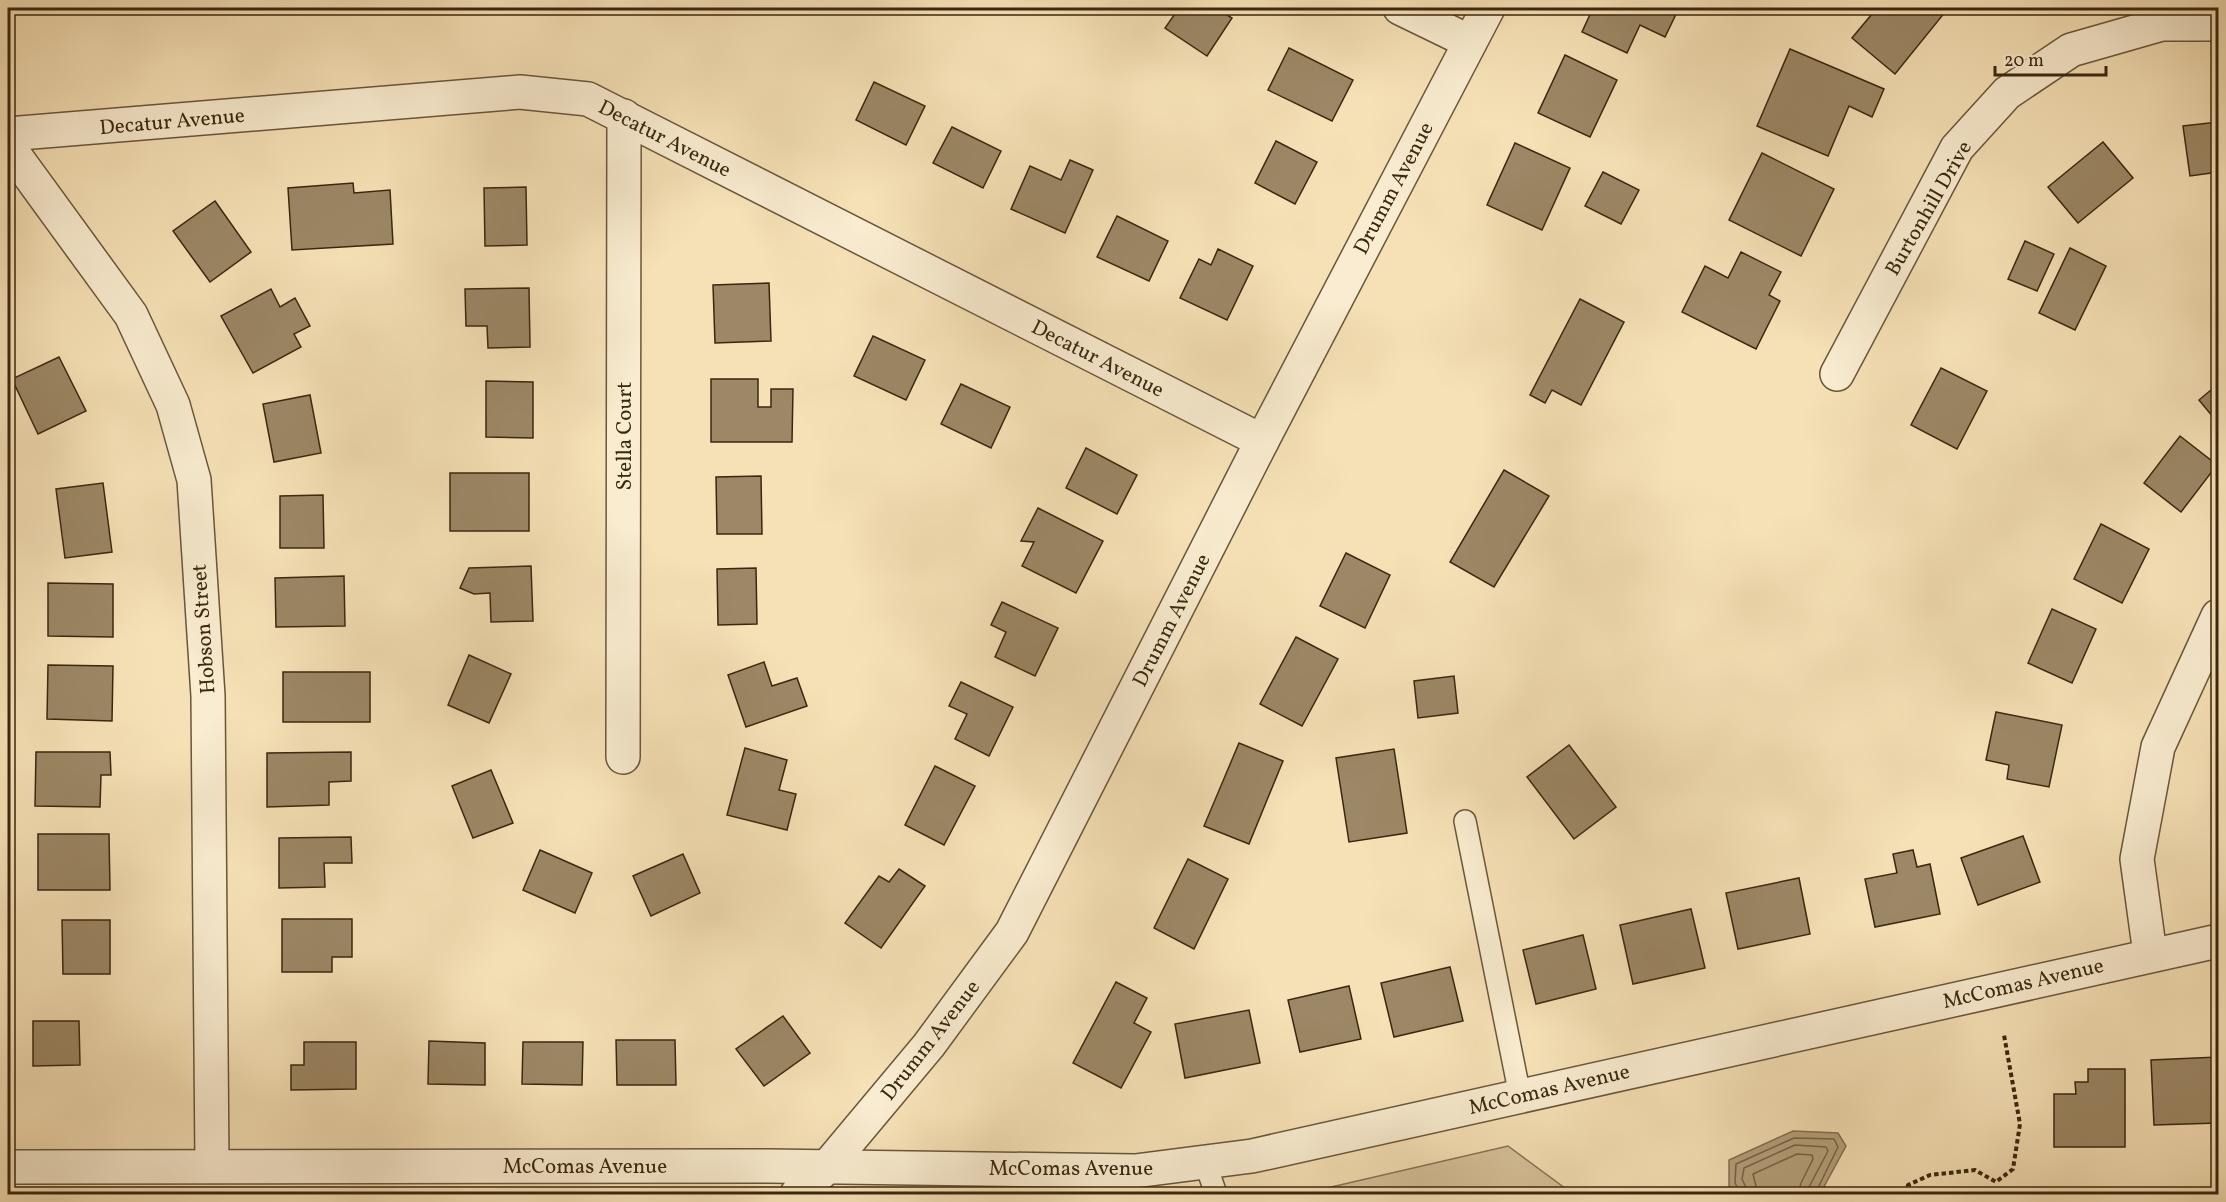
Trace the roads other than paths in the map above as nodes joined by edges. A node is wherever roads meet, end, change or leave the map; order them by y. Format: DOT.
graph roads {
  1 [pos="1400,8"];
  2 [pos="1488,8"];
  3 [pos="2218,24"];
  4 [pos="1470,42"];
  5 [pos="624,116"];
  6 [pos="8,134"];
  7 [pos="8,146"];
  8 [pos="1837,374"];
  9 [pos="1262,441"];
  10 [pos="2218,616"];
  11 [pos="623,757"];
  12 [pos="1465,821"];
  13 [pos="2218,941"];
  14 [pos="2150,954"];
  15 [pos="1520,1096"];
  16 [pos="1205,1162"];
  17 [pos="212,1165"];
  18 [pos="8,1167"];
  19 [pos="827,1167"];
  20 [pos="797,1194"];
  21 [pos="1216,1194"];
  1 -- 4 [label="street"];
  2 -- 4 [label="street, Drumm Avenue"];
  3 -- 8 [label="street, Burtonhill Drive"];
  4 -- 9 [label="street, Drumm Avenue"];
  5 -- 6 [label="street, Decatur Avenue"];
  5 -- 9 [label="street, Decatur Avenue"];
  5 -- 11 [label="street, Stella Court"];
  7 -- 17 [label="street, Hobson Street"];
  9 -- 19 [label="street, Drumm Avenue"];
  10 -- 14 [label="street"];
  12 -- 15 [label="lane"];
  13 -- 14 [label="street, McComas Avenue"];
  14 -- 15 [label="street, McComas Avenue"];
  15 -- 16 [label="street, McComas Avenue"];
  16 -- 19 [label="street, McComas Avenue"];
  16 -- 21 [label="lane"];
  17 -- 18 [label="street, McComas Avenue"];
  17 -- 19 [label="street, McComas Avenue"];
  19 -- 20 [label="street, Drumm Avenue"];
}
